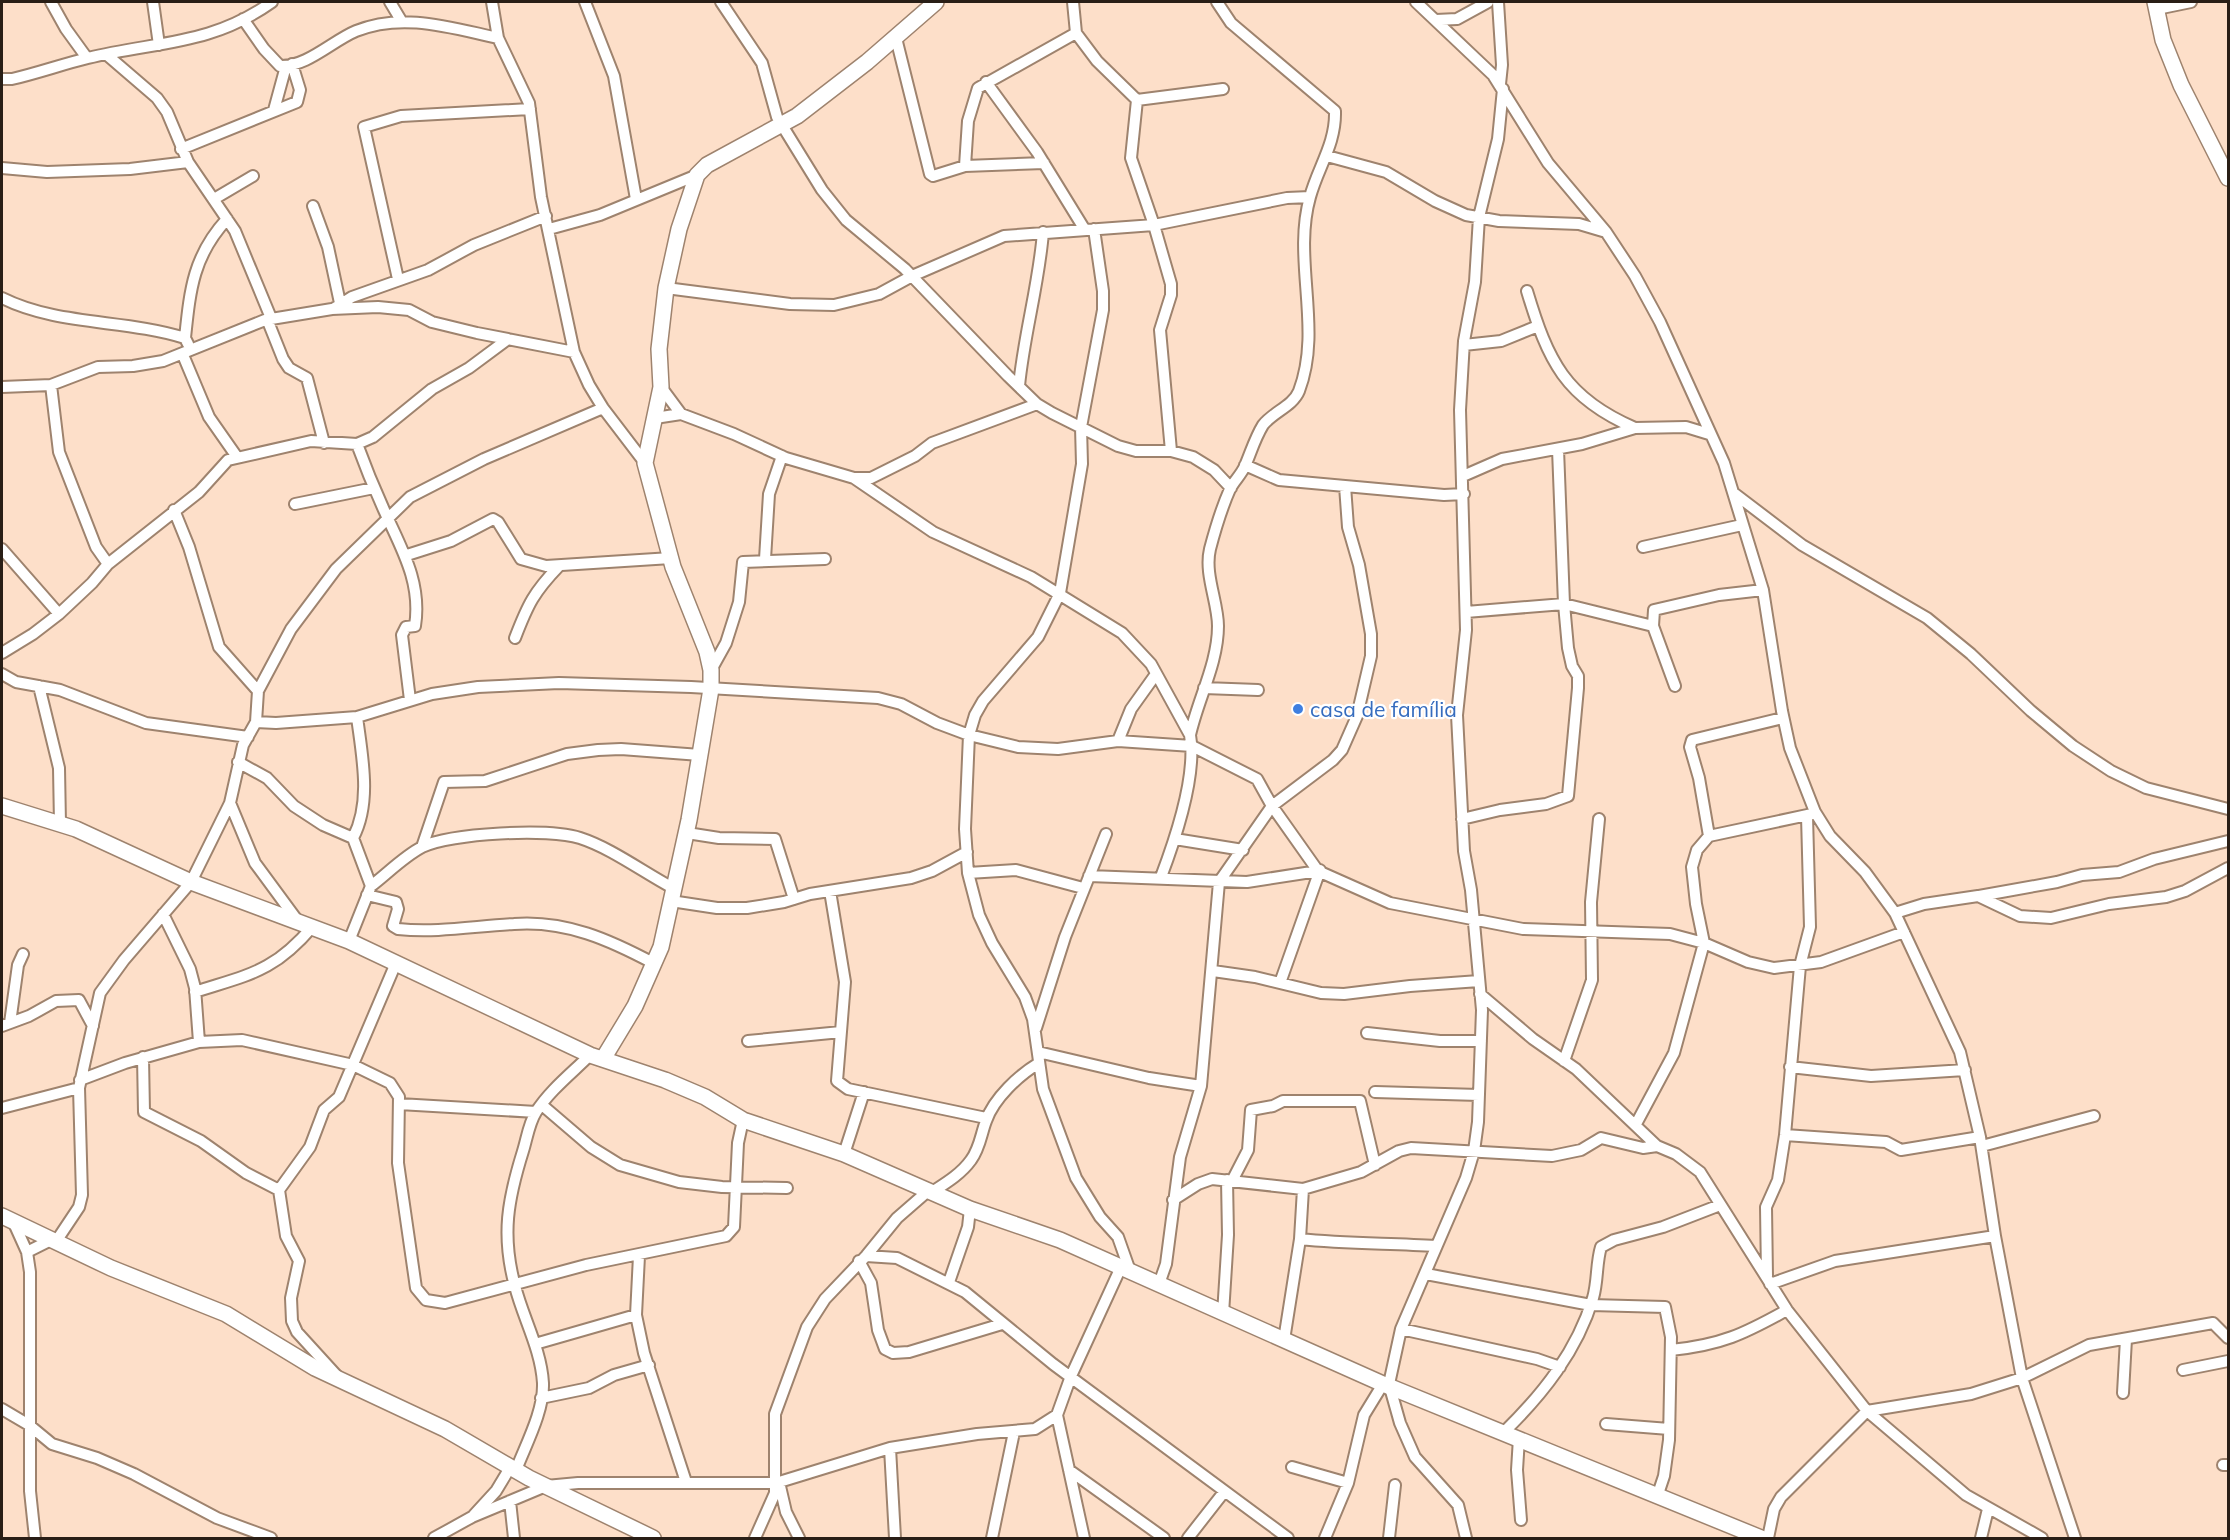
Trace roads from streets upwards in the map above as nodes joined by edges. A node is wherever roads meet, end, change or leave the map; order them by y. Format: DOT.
graph roads {
  1 [pos="51,2"];
  2 [pos="153,2"];
  3 [pos="272,2"];
  4 [pos="390,2"];
  5 [pos="492,2"];
  6 [pos="585,2"];
  7 [pos="721,2"];
  8 [pos="936,2"];
  9 [pos="1073,2"];
  10 [pos="1217,2"];
  11 [pos="1416,2"];
  12 [pos="1488,2"];
  13 [pos="1498,2"];
  14 [pos="2190,2"];
  15 [pos="2156,5"];
  16 [pos="243,19"];
  17 [pos="1436,20"];
  18 [pos="402,22"];
  19 [pos="1076,33"];
  20 [pos="498,38"];
  21 [pos="896,38"];
  22 [pos="159,45"];
  23 [pos="107,55"];
  24 [pos="87,58"];
  25 [pos="289,65"];
  26 [pos="2,79"];
  27 [pos="986,82"];
  28 [pos="1502,87"];
  29 [pos="1223,89"];
  30 [pos="1137,100"];
  31 [pos="531,109"];
  32 [pos="274,110"];
  33 [pos="781,124"];
  34 [pos="181,148"];
  35 [pos="1327,156"];
  36 [pos="188,162"];
  37 [pos="1044,163"];
  38 [pos="965,166"];
  39 [pos="2,168"];
  40 [pos="697,175"];
  41 [pos="253,176"];
  42 [pos="2229,178"];
  43 [pos="1310,197"];
  44 [pos="214,199"];
  45 [pos="636,199"];
  46 [pos="313,206"];
  47 [pos="546,216"];
  48 [pos="1479,217"];
  49 [pos="227,219"];
  50 [pos="1154,225"];
  51 [pos="549,229"];
  52 [pos="1090,230"];
  53 [pos="1042,232"];
  54 [pos="1606,232"];
  55 [pos="912,276"];
  56 [pos="398,279"];
  57 [pos="666,288"];
  58 [pos="1527,291"];
  59 [pos="352,297"];
  60 [pos="2,298"];
  61 [pos="336,306"];
  62 [pos="355,308"];
  63 [pos="269,319"];
  64 [pos="1538,327"];
  65 [pos="185,338"];
  66 [pos="508,339"];
  67 [pos="1464,345"];
  68 [pos="186,352"];
  69 [pos="574,352"];
  70 [pos="51,385"];
  71 [pos="1018,386"];
  72 [pos="2,387"];
  73 [pos="662,387"];
  74 [pos="1037,404"];
  75 [pos="1698,407"];
  76 [pos="603,408"];
  77 [pos="681,414"];
  78 [pos="1609,417"];
  79 [pos="655,418"];
  80 [pos="1081,427"];
  81 [pos="1686,427"];
  82 [pos="1635,428"];
  83 [pos="1709,434"];
  84 [pos="1605,438"];
  85 [pos="324,443"];
  86 [pos="357,444"];
  87 [pos="1558,449"];
  88 [pos="1171,451"];
  89 [pos="782,456"];
  90 [pos="237,458"];
  91 [pos="645,463"];
  92 [pos="1245,465"];
  93 [pos="1463,476"];
  94 [pos="854,478"];
  95 [pos="1345,486"];
  96 [pos="374,488"];
  97 [pos="1231,488"];
  98 [pos="1464,494"];
  99 [pos="1735,494"];
  100 [pos="295,504"];
  101 [pos="174,510"];
  102 [pos="387,517"];
  103 [pos="1742,525"];
  104 [pos="1643,547"];
  105 [pos="2,549"];
  106 [pos="406,555"];
  107 [pos="671,558"];
  108 [pos="765,559"];
  109 [pos="825,559"];
  110 [pos="108,564"];
  111 [pos="559,566"];
  112 [pos="1763,590"];
  113 [pos="1060,593"];
  114 [pos="1564,604"];
  115 [pos="1466,612"];
  116 [pos="59,614"];
  117 [pos="1653,626"];
  118 [pos="515,638"];
  119 [pos="2,653"];
  120 [pos="711,670"];
  121 [pos="2,674"];
  122 [pos="1156,674"];
  123 [pos="39,686"];
  124 [pos="1675,686"];
  125 [pos="1204,688"];
  126 [pos="711,689"];
  127 [pos="1258,690"];
  128 [pos="258,691"];
  129 [pos="410,700"];
  130 [pos="357,717"];
  131 [pos="1783,718"];
  132 [pos="256,722"];
  133 [pos="969,735"];
  134 [pos="248,737"];
  135 [pos="1118,741"];
  136 [pos="1191,741"];
  137 [pos="700,755"];
  138 [pos="238,762"];
  139 [pos="230,803"];
  140 [pos="2,806"];
  141 [pos="1272,806"];
  142 [pos="2229,809"];
  143 [pos="1811,814"];
  144 [pos="1462,819"];
  145 [pos="1599,819"];
  146 [pos="60,824"];
  147 [pos="687,834"];
  148 [pos="1106,834"];
  149 [pos="1709,836"];
  150 [pos="353,838"];
  151 [pos="1175,839"];
  152 [pos="2229,841"];
  153 [pos="422,847"];
  154 [pos="1243,850"];
  155 [pos="967,852"];
  156 [pos="2229,868"];
  157 [pos="1319,871"];
  158 [pos="968,873"];
  159 [pos="1089,876"];
  160 [pos="1161,877"];
  161 [pos="191,882"];
  162 [pos="1219,882"];
  163 [pos="1083,888"];
  164 [pos="369,891"];
  165 [pos="830,891"];
  166 [pos="672,894"];
  167 [pos="1978,897"];
  168 [pos="794,899"];
  169 [pos="1895,913"];
  170 [pos="163,914"];
  171 [pos="1472,918"];
  172 [pos="297,920"];
  173 [pos="313,926"];
  174 [pos="1904,932"];
  175 [pos="1591,933"];
  176 [pos="349,940"];
  177 [pos="1704,943"];
  178 [pos="23,954"];
  179 [pos="396,963"];
  180 [pos="655,964"];
  181 [pos="1800,966"];
  182 [pos="1213,971"];
  183 [pos="1479,981"];
  184 [pos="1280,983"];
  185 [pos="195,992"];
  186 [pos="1480,994"];
  187 [pos="6,1024"];
  188 [pos="93,1026"];
  189 [pos="1036,1029"];
  190 [pos="841,1032"];
  191 [pos="1368,1033"];
  192 [pos="748,1041"];
  193 [pos="1481,1041"];
  194 [pos="199,1042"];
  195 [pos="596,1057"];
  196 [pos="143,1058"];
  197 [pos="1039,1058"];
  198 [pos="1564,1061"];
  199 [pos="353,1065"];
  200 [pos="1790,1068"];
  201 [pos="1965,1070"];
  202 [pos="79,1084"];
  203 [pos="1201,1086"];
  204 [pos="864,1092"];
  205 [pos="1375,1092"];
  206 [pos="1479,1095"];
  207 [pos="399,1104"];
  208 [pos="2,1108"];
  209 [pos="539,1108"];
  210 [pos="2094,1116"];
  211 [pos="986,1118"];
  212 [pos="743,1120"];
  213 [pos="1636,1124"];
  214 [pos="1785,1135"];
  215 [pos="1981,1142"];
  216 [pos="1657,1146"];
  217 [pos="1474,1151"];
  218 [pos="844,1154"];
  219 [pos="1375,1165"];
  220 [pos="1229,1180"];
  221 [pos="735,1187"];
  222 [pos="787,1188"];
  223 [pos="1303,1189"];
  224 [pos="279,1190"];
  225 [pos="930,1192"];
  226 [pos="1173,1200"];
  227 [pos="1720,1205"];
  228 [pos="970,1209"];
  229 [pos="7,1218"];
  230 [pos="1995,1236"];
  231 [pos="1300,1239"];
  232 [pos="53,1241"];
  233 [pos="1436,1246"];
  234 [pos="27,1252"];
  235 [pos="639,1256"];
  236 [pos="862,1258"];
  237 [pos="1126,1269"];
  238 [pos="1425,1274"];
  239 [pos="1768,1280"];
  240 [pos="949,1282"];
  241 [pos="1159,1284"];
  242 [pos="515,1286"];
  243 [pos="1591,1305"];
  244 [pos="1787,1310"];
  245 [pos="1223,1314"];
  246 [pos="636,1315"];
  247 [pos="1002,1323"];
  248 [pos="1401,1329"];
  249 [pos="2229,1338"];
  250 [pos="2126,1339"];
  251 [pos="1284,1340"];
  252 [pos="535,1344"];
  253 [pos="1671,1350"];
  254 [pos="2229,1361"];
  255 [pos="649,1365"];
  256 [pos="1560,1367"];
  257 [pos="2183,1370"];
  258 [pos="1071,1376"];
  259 [pos="338,1378"];
  260 [pos="2022,1378"];
  261 [pos="1386,1384"];
  262 [pos="2123,1393"];
  263 [pos="541,1398"];
  264 [pos="2,1409"];
  265 [pos="1867,1411"];
  266 [pos="1057,1415"];
  267 [pos="1606,1424"];
  268 [pos="29,1425"];
  269 [pos="1669,1429"];
  270 [pos="1014,1432"];
  271 [pos="1504,1432"];
  272 [pos="1520,1438"];
  273 [pos="890,1448"];
  274 [pos="1292,1467"];
  275 [pos="514,1468"];
  276 [pos="1069,1470"];
  277 [pos="686,1482"];
  278 [pos="778,1482"];
  279 [pos="1348,1483"];
  280 [pos="1395,1485"];
  281 [pos="546,1486"];
  282 [pos="1224,1492"];
  283 [pos="1657,1497"];
  284 [pos="510,1501"];
  285 [pos="1988,1509"];
  286 [pos="472,1517"];
  287 [pos="1521,1520"];
  288 [pos="35,1539"];
  289 [pos="271,1539"];
  290 [pos="434,1539"];
  291 [pos="513,1539"];
  292 [pos="653,1539"];
  293 [pos="755,1539"];
  294 [pos="800,1539"];
  295 [pos="896,1539"];
  296 [pos="992,1539"];
  297 [pos="1084,1539"];
  298 [pos="1164,1539"];
  299 [pos="1188,1539"];
  300 [pos="1288,1539"];
  301 [pos="1325,1539"];
  302 [pos="1389,1539"];
  303 [pos="1466,1539"];
  304 [pos="1761,1539"];
  305 [pos="1768,1539"];
  306 [pos="1981,1539"];
  307 [pos="2042,1539"];
  308 [pos="2075,1539"];
  1 -- 24 [label="street"];
  2 -- 22 [label="street"];
  3 -- 16 [label="street"];
  4 -- 18 [label="street"];
  5 -- 20 [label="street"];
  6 -- 45 [label="street"];
  7 -- 33 [label="street"];
  8 -- 21 [label="street"];
  9 -- 19 [label="street"];
  10 -- 35 [label="street"];
  11 -- 17 [label="street"];
  12 -- 17 [label="street"];
  13 -- 28 [label="street"];
  14 -- 15 [label="street"];
  15 -- 42 [label="street"];
  16 -- 22 [label="street"];
  16 -- 25 [label="street"];
  17 -- 28 [label="street"];
  18 -- 20 [label="street"];
  18 -- 25 [label="street"];
  19 -- 27 [label="street"];
  19 -- 30 [label="street"];
  20 -- 31 [label="street"];
  21 -- 33 [label="street"];
  21 -- 38 [label="street"];
  22 -- 23 [label="street"];
  23 -- 24 [label="street"];
  23 -- 34 [label="street"];
  24 -- 26 [label="street"];
  25 -- 32 [label="street"];
  25 -- 32 [label="street"];
  27 -- 37 [label="street"];
  27 -- 38 [label="street"];
  28 -- 48 [label="street"];
  28 -- 54 [label="street"];
  29 -- 30 [label="street"];
  30 -- 50 [label="street"];
  31 -- 47 [label="street"];
  31 -- 56 [label="street"];
  32 -- 34 [label="street"];
  33 -- 40 [label="street"];
  33 -- 55 [label="street"];
  34 -- 36 [label="street"];
  35 -- 43 [label="street"];
  35 -- 48 [label="street"];
  36 -- 39 [label="street"];
  36 -- 44 [label="street"];
  37 -- 38 [label="street"];
  37 -- 52 [label="street"];
  40 -- 45 [label="street"];
  40 -- 57 [label="street"];
  41 -- 44 [label="street"];
  43 -- 50 [label="street"];
  43 -- 92 [label="street"];
  44 -- 49 [label="street"];
  45 -- 51 [label="street"];
  46 -- 61 [label="street"];
  47 -- 51 [label="street"];
  47 -- 56 [label="street"];
  48 -- 54 [label="street"];
  48 -- 67 [label="street"];
  49 -- 63 [label="street"];
  49 -- 65 [label="street"];
  50 -- 52 [label="street"];
  50 -- 88 [label="street"];
  51 -- 69 [label="street"];
  52 -- 53 [label="street"];
  52 -- 80 [label="street"];
  53 -- 55 [label="street"];
  53 -- 71 [label="street"];
  54 -- 75 [label="street"];
  55 -- 57 [label="street"];
  55 -- 71 [label="street"];
  56 -- 59 [label="street"];
  57 -- 73 [label="street"];
  58 -- 64 [label="street"];
  59 -- 61 [label="street"];
  59 -- 62 [label="street"];
  60 -- 65 [label="street"];
  61 -- 62 [label="street"];
  61 -- 63 [label="street"];
  62 -- 66 [label="street"];
  63 -- 68 [label="street"];
  63 -- 85 [label="street"];
  64 -- 67 [label="street"];
  64 -- 78 [label="street"];
  65 -- 68 [label="street"];
  66 -- 69 [label="street"];
  66 -- 86 [label="street"];
  67 -- 93 [label="street"];
  68 -- 70 [label="street"];
  68 -- 90 [label="street"];
  69 -- 76 [label="street"];
  70 -- 72 [label="street"];
  70 -- 110 [label="street"];
  71 -- 74 [label="street"];
  73 -- 77 [label="street"];
  73 -- 79 [label="street"];
  74 -- 80 [label="street"];
  74 -- 94 [label="street"];
  75 -- 81 [label="street"];
  75 -- 83 [label="street"];
  76 -- 91 [label="street"];
  76 -- 102 [label="street"];
  77 -- 79 [label="street"];
  77 -- 89 [label="street"];
  78 -- 82 [label="street"];
  78 -- 84 [label="street"];
  79 -- 91 [label="street"];
  80 -- 88 [label="street"];
  80 -- 113 [label="street"];
  81 -- 82 [label="street"];
  81 -- 83 [label="street"];
  82 -- 84 [label="street"];
  83 -- 99 [label="street"];
  84 -- 87 [label="street"];
  85 -- 86 [label="street"];
  85 -- 90 [label="street"];
  86 -- 96 [label="street"];
  87 -- 93 [label="street"];
  87 -- 114 [label="street"];
  88 -- 97 [label="street"];
  89 -- 94 [label="street"];
  89 -- 108 [label="street"];
  90 -- 101 [label="street"];
  91 -- 107 [label="street"];
  92 -- 95 [label="street"];
  92 -- 97 [label="street"];
  93 -- 98 [label="street"];
  94 -- 113 [label="street"];
  95 -- 98 [label="street"];
  95 -- 141 [label="street"];
  96 -- 100 [label="street"];
  96 -- 102 [label="street"];
  97 -- 125 [label="street"];
  98 -- 115 [label="street"];
  99 -- 103 [label="street"];
  99 -- 142 [label="street"];
  101 -- 110 [label="street"];
  101 -- 128 [label="street"];
  102 -- 106 [label="street"];
  102 -- 128 [label="street"];
  103 -- 104 [label="street"];
  103 -- 112 [label="street"];
  105 -- 116 [label="street"];
  106 -- 111 [label="street"];
  106 -- 129 [label="street"];
  107 -- 111 [label="street"];
  107 -- 120 [label="street"];
  108 -- 109 [label="street"];
  108 -- 120 [label="street"];
  110 -- 116 [label="street"];
  111 -- 118 [label="street"];
  112 -- 117 [label="street"];
  112 -- 131 [label="street"];
  113 -- 122 [label="street"];
  113 -- 133 [label="street"];
  114 -- 115 [label="street"];
  114 -- 117 [label="street"];
  114 -- 144 [label="street"];
  115 -- 144 [label="street"];
  116 -- 119 [label="street"];
  117 -- 124 [label="street"];
  120 -- 126 [label="street"];
  121 -- 123 [label="street"];
  122 -- 135 [label="street"];
  122 -- 136 [label="street"];
  123 -- 134 [label="street"];
  123 -- 146 [label="street"];
  125 -- 127 [label="street"];
  125 -- 136 [label="street"];
  126 -- 129 [label="street"];
  126 -- 133 [label="street"];
  126 -- 137 [label="street"];
  128 -- 132 [label="street"];
  129 -- 130 [label="street"];
  130 -- 132 [label="street"];
  130 -- 150 [label="street"];
  131 -- 143 [label="street"];
  131 -- 149 [label="street"];
  132 -- 134 [label="street"];
  133 -- 135 [label="street"];
  133 -- 155 [label="street"];
  134 -- 138 [label="street"];
  135 -- 136 [label="street"];
  136 -- 141 [label="street"];
  136 -- 151 [label="street"];
  137 -- 147 [label="street"];
  137 -- 153 [label="street"];
  138 -- 139 [label="street"];
  138 -- 150 [label="street"];
  139 -- 161 [label="street"];
  139 -- 172 [label="street"];
  140 -- 146 [label="street"];
  141 -- 154 [label="street"];
  141 -- 157 [label="street"];
  143 -- 149 [label="street"];
  143 -- 169 [label="street"];
  143 -- 181 [label="street"];
  144 -- 171 [label="street"];
  145 -- 175 [label="street"];
  146 -- 161 [label="street"];
  147 -- 166 [label="street"];
  147 -- 168 [label="street"];
  148 -- 159 [label="street"];
  149 -- 177 [label="street"];
  150 -- 164 [label="street"];
  151 -- 154 [label="street"];
  151 -- 160 [label="street"];
  152 -- 167 [label="street"];
  153 -- 164 [label="street"];
  153 -- 166 [label="street"];
  154 -- 162 [label="street"];
  155 -- 158 [label="street"];
  155 -- 165 [label="street"];
  156 -- 167 [label="street"];
  157 -- 162 [label="street"];
  157 -- 171 [label="street"];
  157 -- 184 [label="street"];
  158 -- 163 [label="street"];
  158 -- 189 [label="street"];
  159 -- 160 [label="street"];
  159 -- 163 [label="street"];
  160 -- 162 [label="street"];
  161 -- 170 [label="street"];
  161 -- 172 [label="street"];
  162 -- 182 [label="street"];
  163 -- 189 [label="street"];
  164 -- 176 [label="street"];
  164 -- 180 [label="street"];
  165 -- 168 [label="street"];
  165 -- 190 [label="street"];
  166 -- 168 [label="street"];
  166 -- 180 [label="street"];
  167 -- 169 [label="street"];
  169 -- 174 [label="street"];
  170 -- 185 [label="street"];
  170 -- 188 [label="street"];
  171 -- 175 [label="street"];
  171 -- 183 [label="street"];
  172 -- 173 [label="street"];
  173 -- 176 [label="street"];
  173 -- 185 [label="street"];
  174 -- 181 [label="street"];
  174 -- 201 [label="street"];
  175 -- 177 [label="street"];
  175 -- 198 [label="street"];
  176 -- 179 [label="street"];
  177 -- 181 [label="street"];
  177 -- 213 [label="street"];
  178 -- 187 [label="street"];
  179 -- 195 [label="street"];
  179 -- 199 [label="street"];
  180 -- 195 [label="street"];
  181 -- 200 [label="street"];
  182 -- 184 [label="street"];
  182 -- 203 [label="street"];
  183 -- 184 [label="street"];
  183 -- 186 [label="street"];
  185 -- 194 [label="street"];
  186 -- 193 [label="street"];
  186 -- 198 [label="street"];
  187 -- 188 [label="street"];
  188 -- 202 [label="street"];
  189 -- 197 [label="street"];
  190 -- 192 [label="street"];
  190 -- 204 [label="street"];
  191 -- 193 [label="street"];
  193 -- 206 [label="street"];
  194 -- 196 [label="street"];
  194 -- 199 [label="street"];
  195 -- 209 [label="street"];
  195 -- 212 [label="street"];
  196 -- 202 [label="street"];
  196 -- 224 [label="street"];
  197 -- 203 [label="street"];
  197 -- 211 [label="street"];
  197 -- 237 [label="street"];
  198 -- 213 [label="street"];
  199 -- 207 [label="street"];
  199 -- 224 [label="street"];
  200 -- 201 [label="street"];
  200 -- 214 [label="street"];
  201 -- 215 [label="street"];
  202 -- 208 [label="street"];
  202 -- 232 [label="street"];
  203 -- 226 [label="street"];
  204 -- 211 [label="street"];
  204 -- 218 [label="street"];
  205 -- 206 [label="street"];
  206 -- 217 [label="street"];
  207 -- 209 [label="street"];
  207 -- 242 [label="street"];
  209 -- 221 [label="street"];
  209 -- 242 [label="street"];
  210 -- 215 [label="street"];
  211 -- 225 [label="street"];
  212 -- 218 [label="street"];
  212 -- 221 [label="street"];
  213 -- 216 [label="street"];
  214 -- 215 [label="street"];
  214 -- 239 [label="street"];
  215 -- 230 [label="street"];
  216 -- 217 [label="street"];
  216 -- 227 [label="street"];
  217 -- 219 [label="street"];
  217 -- 233 [label="street"];
  218 -- 225 [label="street"];
  219 -- 220 [label="street"];
  219 -- 223 [label="street"];
  220 -- 223 [label="street"];
  220 -- 226 [label="street"];
  220 -- 245 [label="street"];
  221 -- 222 [label="street"];
  221 -- 235 [label="street"];
  223 -- 231 [label="street"];
  224 -- 259 [label="street"];
  225 -- 228 [label="street"];
  225 -- 236 [label="street"];
  226 -- 241 [label="street"];
  227 -- 239 [label="street"];
  227 -- 243 [label="street"];
  228 -- 237 [label="street"];
  228 -- 240 [label="street"];
  229 -- 232 [label="street"];
  229 -- 234 [label="street"];
  230 -- 239 [label="street"];
  230 -- 260 [label="street"];
  231 -- 233 [label="street"];
  231 -- 251 [label="street"];
  232 -- 234 [label="street"];
  232 -- 259 [label="street"];
  233 -- 238 [label="street"];
  234 -- 268 [label="street"];
  235 -- 242 [label="street"];
  235 -- 246 [label="street"];
  236 -- 240 [label="street"];
  236 -- 247 [label="street"];
  236 -- 278 [label="street"];
  237 -- 241 [label="street"];
  237 -- 258 [label="street"];
  238 -- 243 [label="street"];
  238 -- 248 [label="street"];
  239 -- 244 [label="street"];
  240 -- 247 [label="street"];
  241 -- 245 [label="street"];
  242 -- 252 [label="street"];
  243 -- 253 [label="street"];
  243 -- 256 [label="street"];
  244 -- 253 [label="street"];
  244 -- 265 [label="street"];
  245 -- 251 [label="street"];
  246 -- 252 [label="street"];
  246 -- 255 [label="street"];
  247 -- 258 [label="street"];
  248 -- 256 [label="street"];
  248 -- 261 [label="street"];
  249 -- 250 [label="street"];
  250 -- 260 [label="street"];
  250 -- 262 [label="street"];
  251 -- 261 [label="street"];
  252 -- 263 [label="street"];
  253 -- 269 [label="street"];
  254 -- 257 [label="street"];
  255 -- 263 [label="street"];
  255 -- 277 [label="street"];
  256 -- 271 [label="street"];
  258 -- 266 [label="street"];
  258 -- 282 [label="street"];
  259 -- 275 [label="street"];
  260 -- 265 [label="street"];
  260 -- 308 [label="street"];
  261 -- 271 [label="street"];
  261 -- 279 [label="street"];
  261 -- 303 [label="street"];
  263 -- 275 [label="street"];
  264 -- 268 [label="street"];
  265 -- 285 [label="street"];
  265 -- 305 [label="street"];
  266 -- 270 [label="street"];
  266 -- 276 [label="street"];
  267 -- 269 [label="street"];
  268 -- 288 [label="street"];
  268 -- 289 [label="street"];
  269 -- 283 [label="street"];
  270 -- 273 [label="street"];
  270 -- 296 [label="street"];
  271 -- 272 [label="street"];
  272 -- 283 [label="street"];
  272 -- 287 [label="street"];
  273 -- 278 [label="street"];
  273 -- 295 [label="street"];
  274 -- 279 [label="street"];
  275 -- 281 [label="street"];
  275 -- 286 [label="street"];
  276 -- 297 [label="street"];
  276 -- 298 [label="street"];
  277 -- 278 [label="street"];
  277 -- 281 [label="street"];
  278 -- 293 [label="street"];
  278 -- 294 [label="street"];
  279 -- 301 [label="street"];
  280 -- 302 [label="street"];
  281 -- 284 [label="street"];
  281 -- 292 [label="street"];
  282 -- 299 [label="street"];
  282 -- 300 [label="street"];
  283 -- 304 [label="street"];
  284 -- 286 [label="street"];
  284 -- 291 [label="street"];
  285 -- 306 [label="street"];
  285 -- 307 [label="street"];
  286 -- 290 [label="street"];
}
